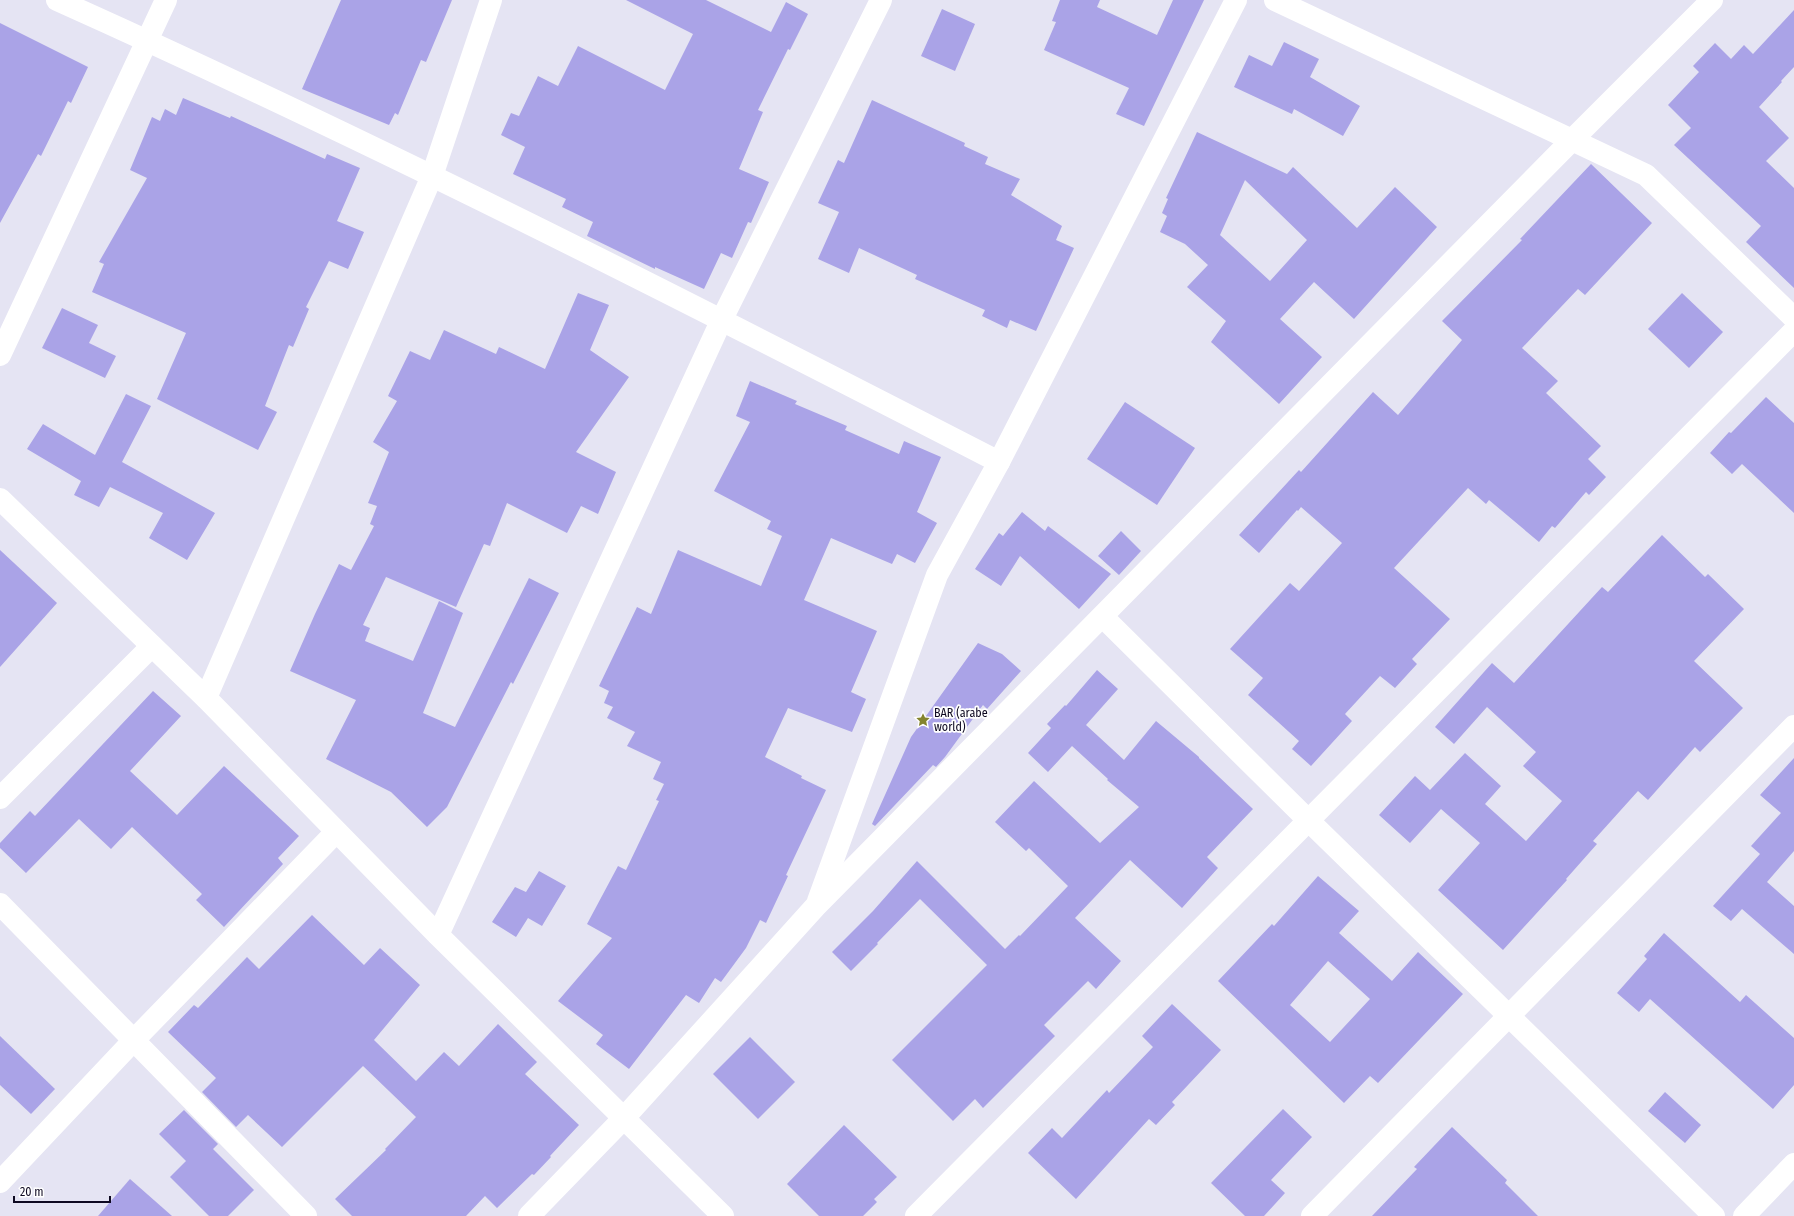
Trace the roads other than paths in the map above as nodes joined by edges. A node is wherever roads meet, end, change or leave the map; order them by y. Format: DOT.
graph roads {
  1 [pos="57,0"];
  2 [pos="166,0"];
  3 [pos="491,0"];
  4 [pos="881,0"];
  5 [pos="1236,0"];
  6 [pos="1275,0"];
  7 [pos="1712,0"];
  8 [pos="147,40"];
  9 [pos="1571,141"];
  10 [pos="432,176"];
  11 [pos="1794,318"];
  12 [pos="722,319"];
  13 [pos="1794,331"];
  14 [pos="0,355"];
  15 [pos="999,462"];
  16 [pos="0,500"];
  17 [pos="1103,617"];
  18 [pos="152,646"];
  19 [pos="206,698"];
  20 [pos="1794,726"];
  21 [pos="0,798"];
  22 [pos="1309,821"];
  23 [pos="336,832"];
  24 [pos="0,904"];
  25 [pos="816,907"];
  26 [pos="438,935"];
  27 [pos="1510,1016"];
  28 [pos="133,1040"];
  29 [pos="623,1118"];
  30 [pos="1794,1164"];
  31 [pos="0,1182"];
  32 [pos="306,1216"];
  33 [pos="529,1216"];
  34 [pos="723,1216"];
  35 [pos="916,1216"];
  36 [pos="1312,1216"];
  37 [pos="1714,1216"];
  38 [pos="1744,1216"];
  1 -- 8 [label="street"];
  2 -- 8 [label="street"];
  3 -- 10 [label="street"];
  4 -- 12 [label="street"];
  5 -- 15 [label="street"];
  6 -- 9 [label="street"];
  7 -- 9 [label="street"];
  8 -- 10 [label="street"];
  8 -- 14 [label="street"];
  9 -- 11 [label="street"];
  9 -- 17 [label="street"];
  10 -- 12 [label="street"];
  10 -- 19 [label="street"];
  12 -- 15 [label="street"];
  12 -- 26 [label="street"];
  13 -- 22 [label="street"];
  15 -- 25 [label="street"];
  16 -- 18 [label="street"];
  17 -- 22 [label="street"];
  17 -- 25 [label="street"];
  18 -- 19 [label="street"];
  18 -- 21 [label="street"];
  19 -- 23 [label="street"];
  20 -- 27 [label="street"];
  22 -- 27 [label="street"];
  22 -- 35 [label="street"];
  23 -- 26 [label="street"];
  23 -- 28 [label="street"];
  24 -- 28 [label="street"];
  25 -- 29 [label="street"];
  26 -- 29 [label="street"];
  27 -- 36 [label="street"];
  27 -- 37 [label="street"];
  28 -- 31 [label="street"];
  28 -- 32 [label="street"];
  29 -- 33 [label="street"];
  29 -- 34 [label="street"];
  30 -- 38 [label="street"];
}
